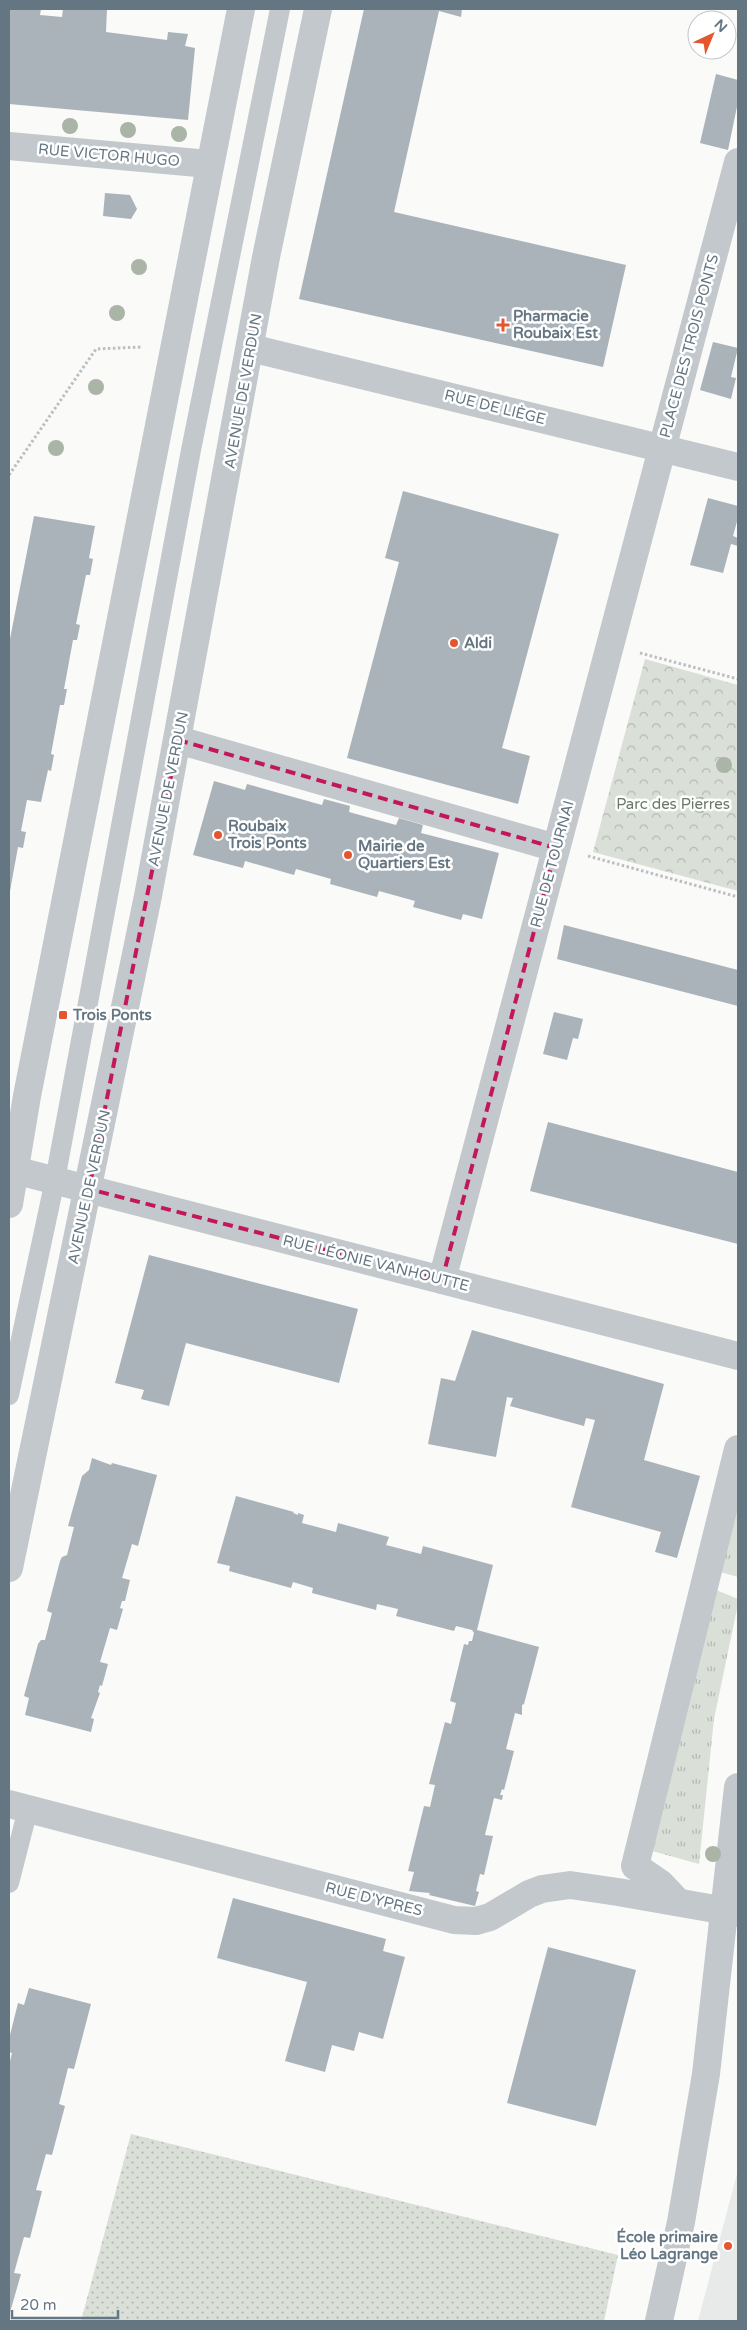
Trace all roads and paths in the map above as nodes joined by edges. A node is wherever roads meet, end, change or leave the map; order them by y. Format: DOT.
graph roads {
  1 [pos="241,9"];
  2 [pos="280,9"];
  3 [pos="318,9"];
  4 [pos="9,146"];
  5 [pos="738,162"];
  6 [pos="210,164"];
  7 [pos="727,246"];
  8 [pos="175,345"];
  9 [pos="251,348"];
  10 [pos="662,448"];
  11 [pos="738,467"];
  12 [pos="9,475"];
  13 [pos="610,645"];
  14 [pos="738,679"];
  15 [pos="178,740"];
  16 [pos="556,848"];
  17 [pos="738,897"];
  18 [pos="10,1169"];
  19 [pos="55,1180"];
  20 [pos="89,1189"];
  21 [pos="9,1204"];
  22 [pos="442,1280"];
  23 [pos="738,1356"];
  24 [pos="9,1395"];
  25 [pos="738,1449"];
  26 [pos="9,1568"];
  27 [pos="738,1786"];
  28 [pos="18,1807"];
  29 [pos="9,1882"];
  30 [pos="678,1902"];
  31 [pos="731,1912"];
  32 [pos="660,2321"];
  1 -- 6 [label="street"];
  2 -- 19 [label="lane"];
  3 -- 9 [label="street, AVENUE DE VERDUN"];
  4 -- 6 [label="street, RUE VICTOR HUGO"];
  5 -- 7 [label="street, PLACE DES TROIS PONTS"];
  6 -- 8 [label="street"];
  7 -- 10 [label="street, PLACE DES TROIS PONTS"];
  8 -- 12 [label="path"];
  8 -- 18 [label="street"];
  9 -- 10 [label="street, RUE DE LIÈGE"];
  9 -- 15 [label="street, AVENUE DE VERDUN"];
  10 -- 11 [label="street, RUE DE LIÈGE"];
  10 -- 13 [label="street, RUE DE TOURNAI"];
  13 -- 14 [label="path"];
  13 -- 16 [label="street, RUE DE TOURNAI"];
  15 -- 16 [label="street"];
  15 -- 20 [label="street, AVENUE DE VERDUN"];
  16 -- 17 [label="path"];
  16 -- 22 [label="street, RUE DE TOURNAI"];
  18 -- 19 [label="street, RUE LÉONIE VANHOUTTE"];
  18 -- 21 [label="street"];
  19 -- 20 [label="street, RUE LÉONIE VANHOUTTE"];
  19 -- 24 [label="lane"];
  20 -- 22 [label="street, RUE LÉONIE VANHOUTTE"];
  20 -- 26 [label="street, AVENUE DE VERDUN"];
  22 -- 23 [label="street, RUE LÉONIE VANHOUTTE"];
  25 -- 30 [label="street"];
  27 -- 31 [label="street"];
  28 -- 29 [label="lane"];
  28 -- 30 [label="street, RUE D'YPRES"];
  30 -- 31 [label="street, RUE D'YPRES"];
  31 -- 32 [label="street"];
}
